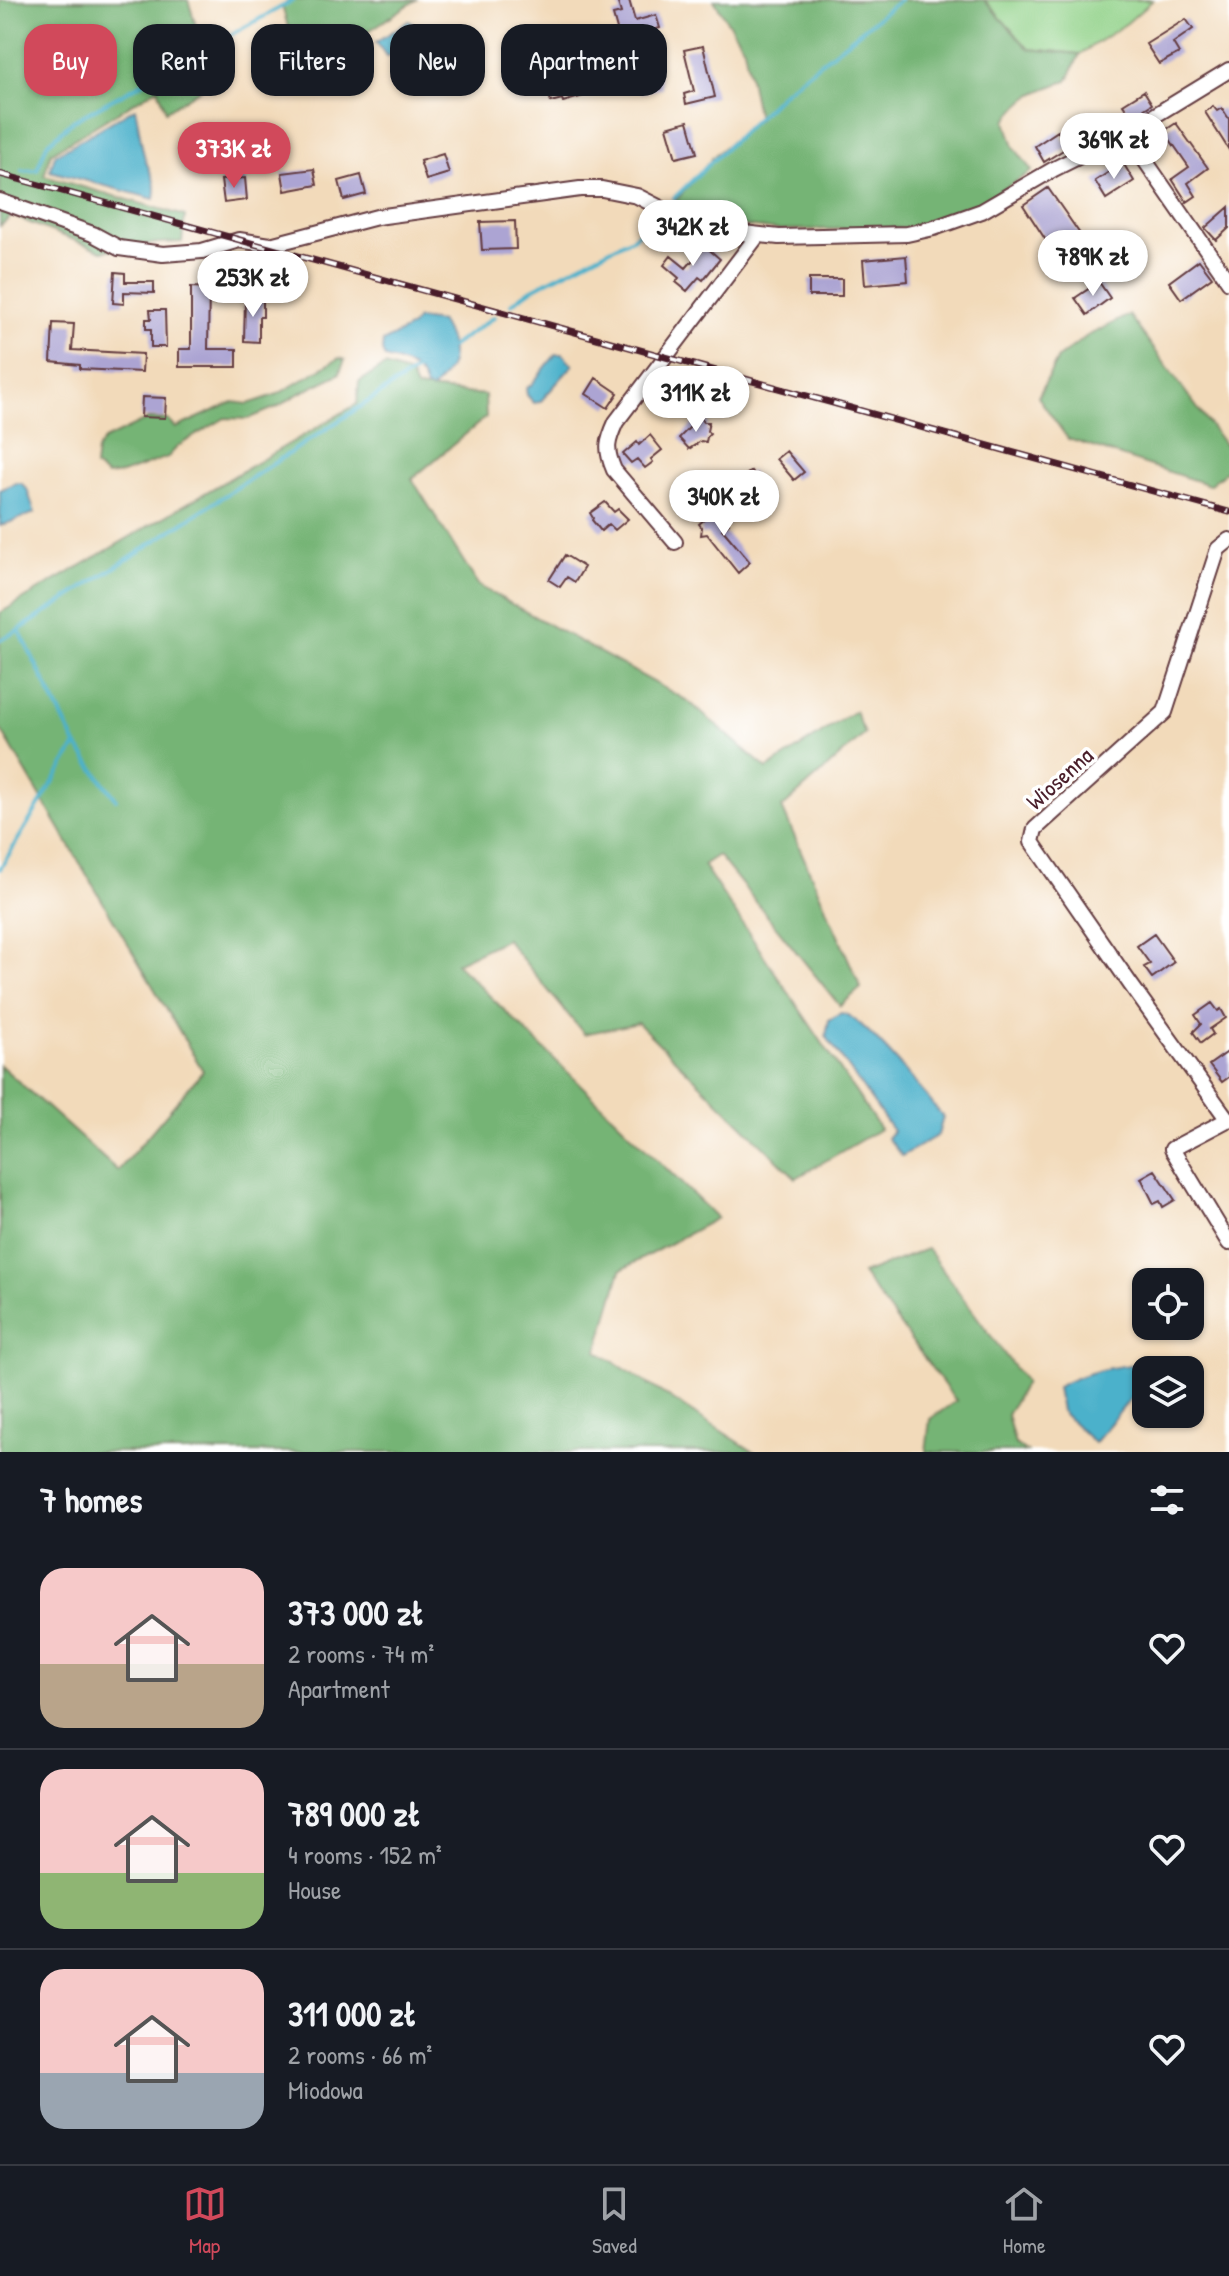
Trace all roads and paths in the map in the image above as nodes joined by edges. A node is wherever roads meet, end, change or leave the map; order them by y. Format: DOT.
graph roads {
  1 [pos="1229,70"];
  2 [pos="1126,133"];
  3 [pos="0,201"];
  4 [pos="758,235"];
  5 [pos="1229,282"];
  6 [pos="1229,540"];
  7 [pos="675,542"];
  8 [pos="1229,1119"];
  9 [pos="1229,1243"];
  1 -- 2 [label="street"];
  2 -- 4 [label="street"];
  2 -- 5 [label="street"];
  3 -- 4 [label="street"];
  4 -- 7 [label="street"];
  6 -- 8 [label="street, Wiosenna"];
  8 -- 9 [label="street"];
}
